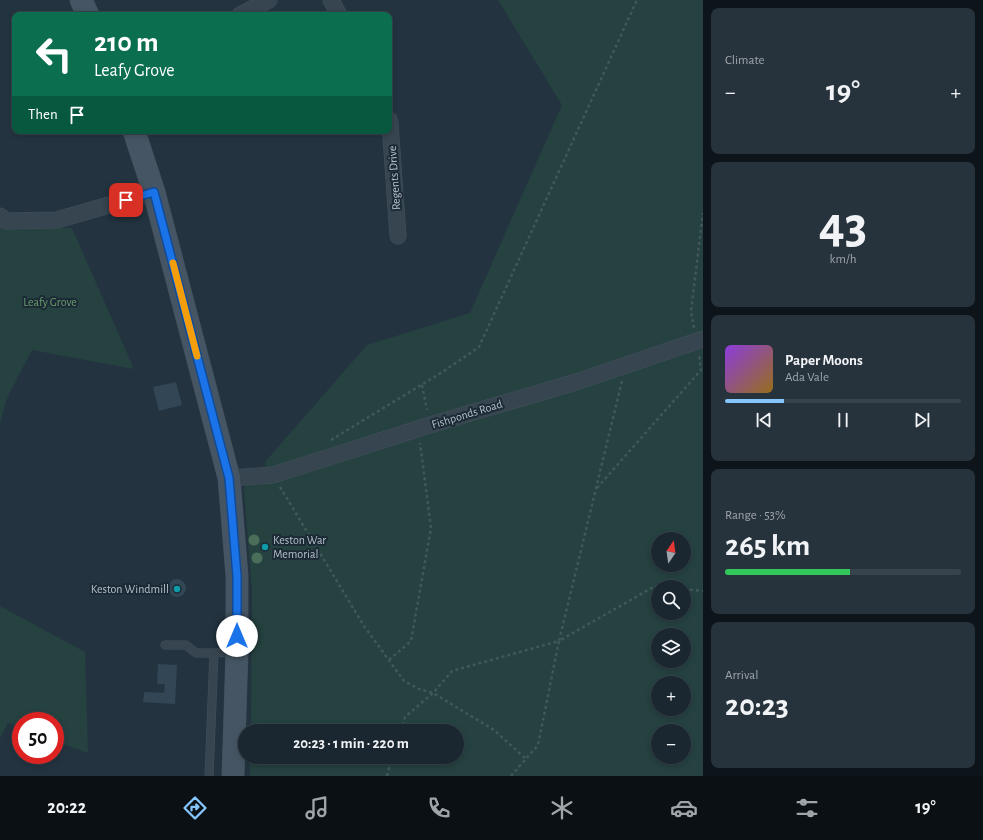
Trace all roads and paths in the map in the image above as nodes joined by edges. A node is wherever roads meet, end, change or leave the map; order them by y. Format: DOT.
graph roads {
  1 [pos="81,0"];
  2 [pos="269,0"];
  3 [pos="331,0"];
  4 [pos="637,0"];
  5 [pos="87,12"];
  6 [pos="246,12"];
  7 [pos="337,12"];
  8 [pos="135,134"];
  9 [pos="391,134"];
  10 [pos="154,192"];
  11 [pos="703,213"];
  12 [pos="0,216"];
  13 [pos="398,236"];
  14 [pos="700,340"];
  15 [pos="626,365"];
  16 [pos="422,385"];
  17 [pos="424,427"];
  18 [pos="329,441"];
  19 [pos="273,475"];
  20 [pos="229,478"];
  21 [pos="596,488"];
  22 [pos="651,588"];
  23 [pos="691,590"];
  24 [pos="703,591"];
  25 [pos="559,641"];
  26 [pos="165,645"];
  27 [pos="237,652"];
  28 [pos="214,653"];
  29 [pos="389,660"];
  30 [pos="433,693"];
  31 [pos="403,724"];
  32 [pos="526,759"];
  33 [pos="390,764"];
  34 [pos="209,776"];
  35 [pos="233,776"];
  36 [pos="387,776"];
  37 [pos="511,776"];
  1 -- 5 [label="main road"];
  2 -- 6 [label="street"];
  3 -- 7 [label="street"];
  4 -- 16 [label="path"];
  8 -- 10 [label="main road"];
  9 -- 13 [label="street, Regents Drive"];
  10 -- 12 [label="street"];
  10 -- 20 [label="main road"];
  11 -- 14 [label="path"];
  14 -- 15 [label="street, Fishponds Road"];
  14 -- 21 [label="path"];
  15 -- 17 [label="street, Fishponds Road"];
  15 -- 21 [label="path"];
  16 -- 17 [label="path"];
  16 -- 18 [label="path"];
  17 -- 19 [label="street, Fishponds Road"];
  17 -- 29 [label="path"];
  19 -- 20 [label="street, Fishponds Road"];
  19 -- 29 [label="path"];
  20 -- 27 [label="main road"];
  21 -- 25 [label="path"];
  22 -- 25 [label="path"];
  23 -- 24 [label="path"];
  25 -- 30 [label="path"];
  25 -- 32 [label="path"];
  26 -- 28 [label="lane"];
  27 -- 28 [label="lane"];
  27 -- 35 [label="main road"];
  28 -- 34 [label="lane"];
  29 -- 30 [label="path"];
  30 -- 31 [label="path"];
  30 -- 32 [label="path"];
  32 -- 37 [label="path"];
  33 -- 36 [label="path"];
}
